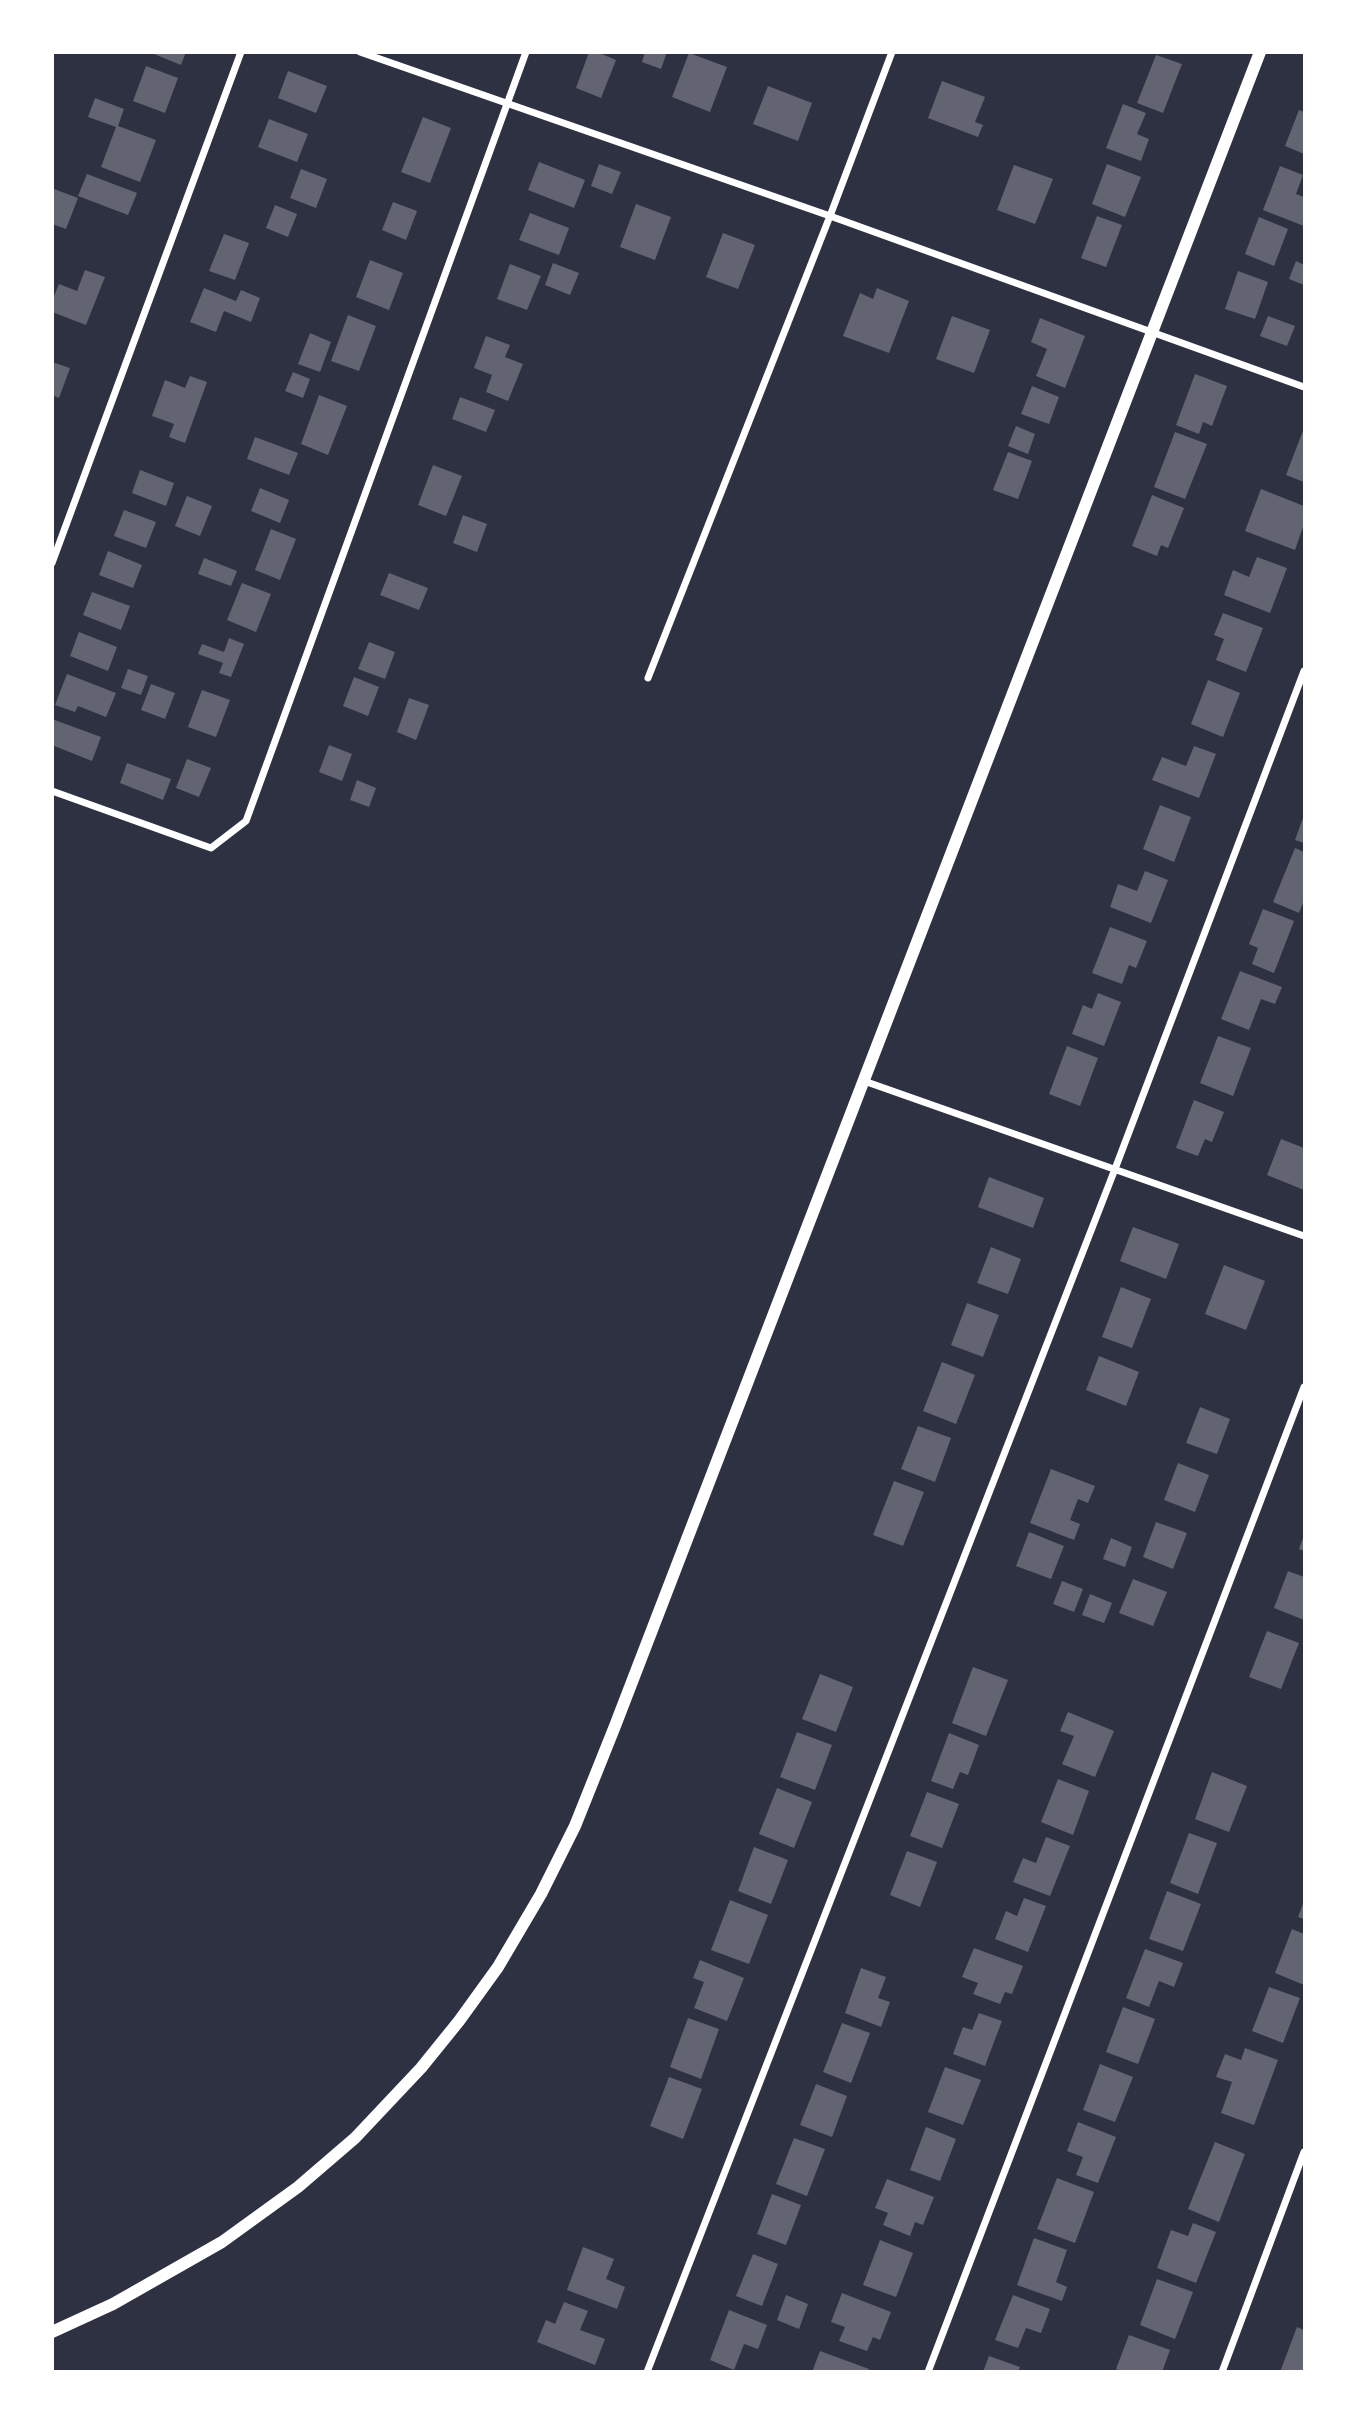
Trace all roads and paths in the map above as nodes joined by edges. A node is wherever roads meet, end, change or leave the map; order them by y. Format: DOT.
graph roads {
  1 [pos="241,52"];
  2 [pos="360,52"];
  3 [pos="526,52"];
  4 [pos="892,52"];
  5 [pos="1260,52"];
  6 [pos="505,105"];
  7 [pos="830,216"];
  8 [pos="1153,331"];
  9 [pos="1304,387"];
  10 [pos="52,563"];
  11 [pos="1304,671"];
  12 [pos="648,678"];
  13 [pos="52,791"];
  14 [pos="864,1081"];
  15 [pos="1115,1169"];
  16 [pos="1304,1236"];
  17 [pos="1304,1387"];
  18 [pos="1304,2152"];
  19 [pos="52,2332"];
  20 [pos="647,2371"];
  21 [pos="928,2371"];
  22 [pos="1222,2371"];
  1 -- 10 [label="street"];
  2 -- 6 [label="street"];
  3 -- 6 [label="street"];
  4 -- 7 [label="street"];
  5 -- 8 [label="street"];
  6 -- 7 [label="street"];
  6 -- 13 [label="street"];
  7 -- 8 [label="street"];
  7 -- 12 [label="street"];
  8 -- 9 [label="street"];
  8 -- 14 [label="street"];
  11 -- 15 [label="street"];
  14 -- 15 [label="street"];
  14 -- 19 [label="street"];
  15 -- 16 [label="street"];
  15 -- 20 [label="street"];
  17 -- 21 [label="street"];
  18 -- 22 [label="street"];
}
